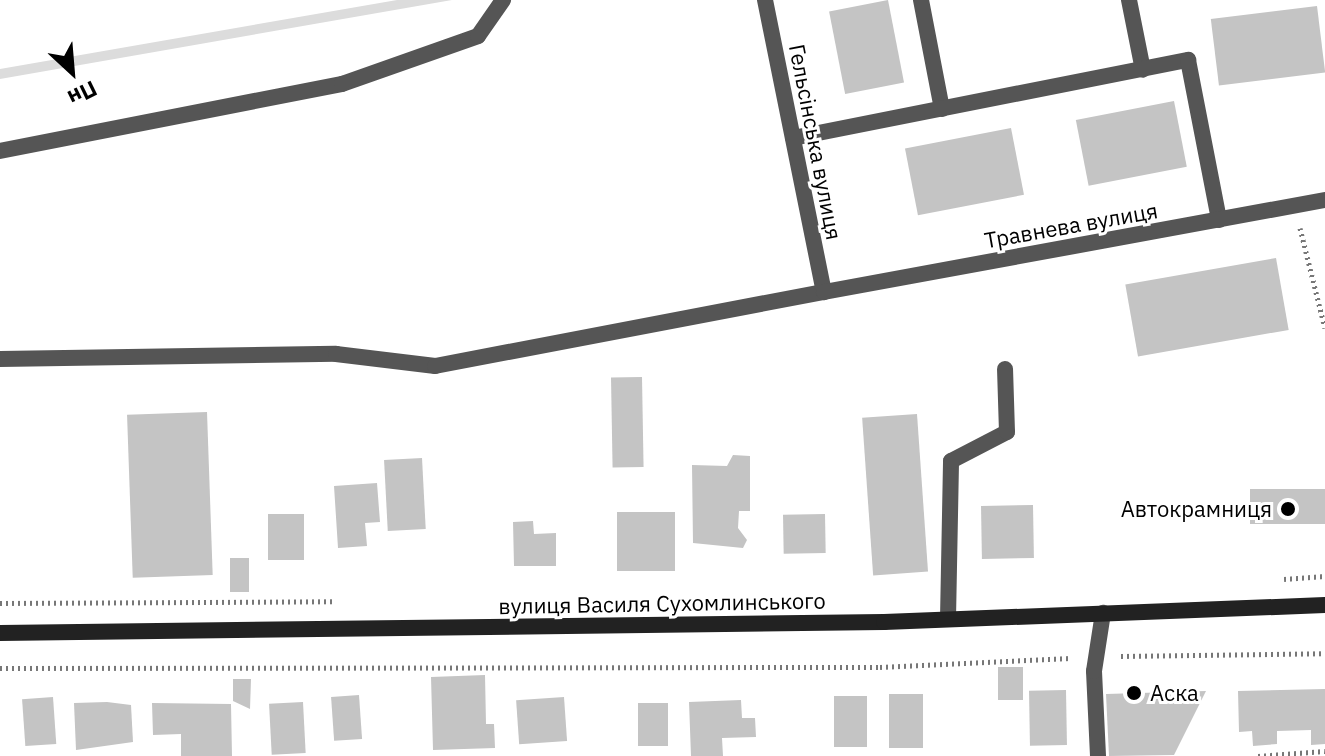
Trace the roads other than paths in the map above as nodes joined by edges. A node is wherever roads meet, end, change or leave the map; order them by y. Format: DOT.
graph roads {
  1 [pos="503,0"];
  2 [pos="765,0"];
  3 [pos="921,0"];
  4 [pos="1129,0"];
  5 [pos="1143,70"];
  6 [pos="942,109"];
  7 [pos="793,138"];
  8 [pos="0,151"];
  9 [pos="1325,200"];
  10 [pos="1219,220"];
  11 [pos="824,292"];
  12 [pos="0,359"];
  13 [pos="1005,369"];
  14 [pos="1325,605"];
  15 [pos="1103,613"];
  16 [pos="948,619"];
  17 [pos="0,633"];
  18 [pos="1098,756"];
  1 -- 8 [label="street"];
  2 -- 7 [label="street, Гельсінська вулиця"];
  3 -- 6 [label="street"];
  4 -- 5 [label="street"];
  5 -- 6 [label="street"];
  5 -- 10 [label="street"];
  6 -- 7 [label="street"];
  7 -- 11 [label="street, Гельсінська вулиця"];
  9 -- 10 [label="street, Травнева вулиця"];
  10 -- 11 [label="street, Травнева вулиця"];
  11 -- 12 [label="street, Травнева вулиця"];
  13 -- 16 [label="street"];
  14 -- 15 [label="main road, вулиця Василя Сухомлинського"];
  15 -- 16 [label="main road, вулиця Василя Сухомлинського"];
  15 -- 18 [label="street"];
  16 -- 17 [label="main road, вулиця Василя Сухомлинського"];
}
